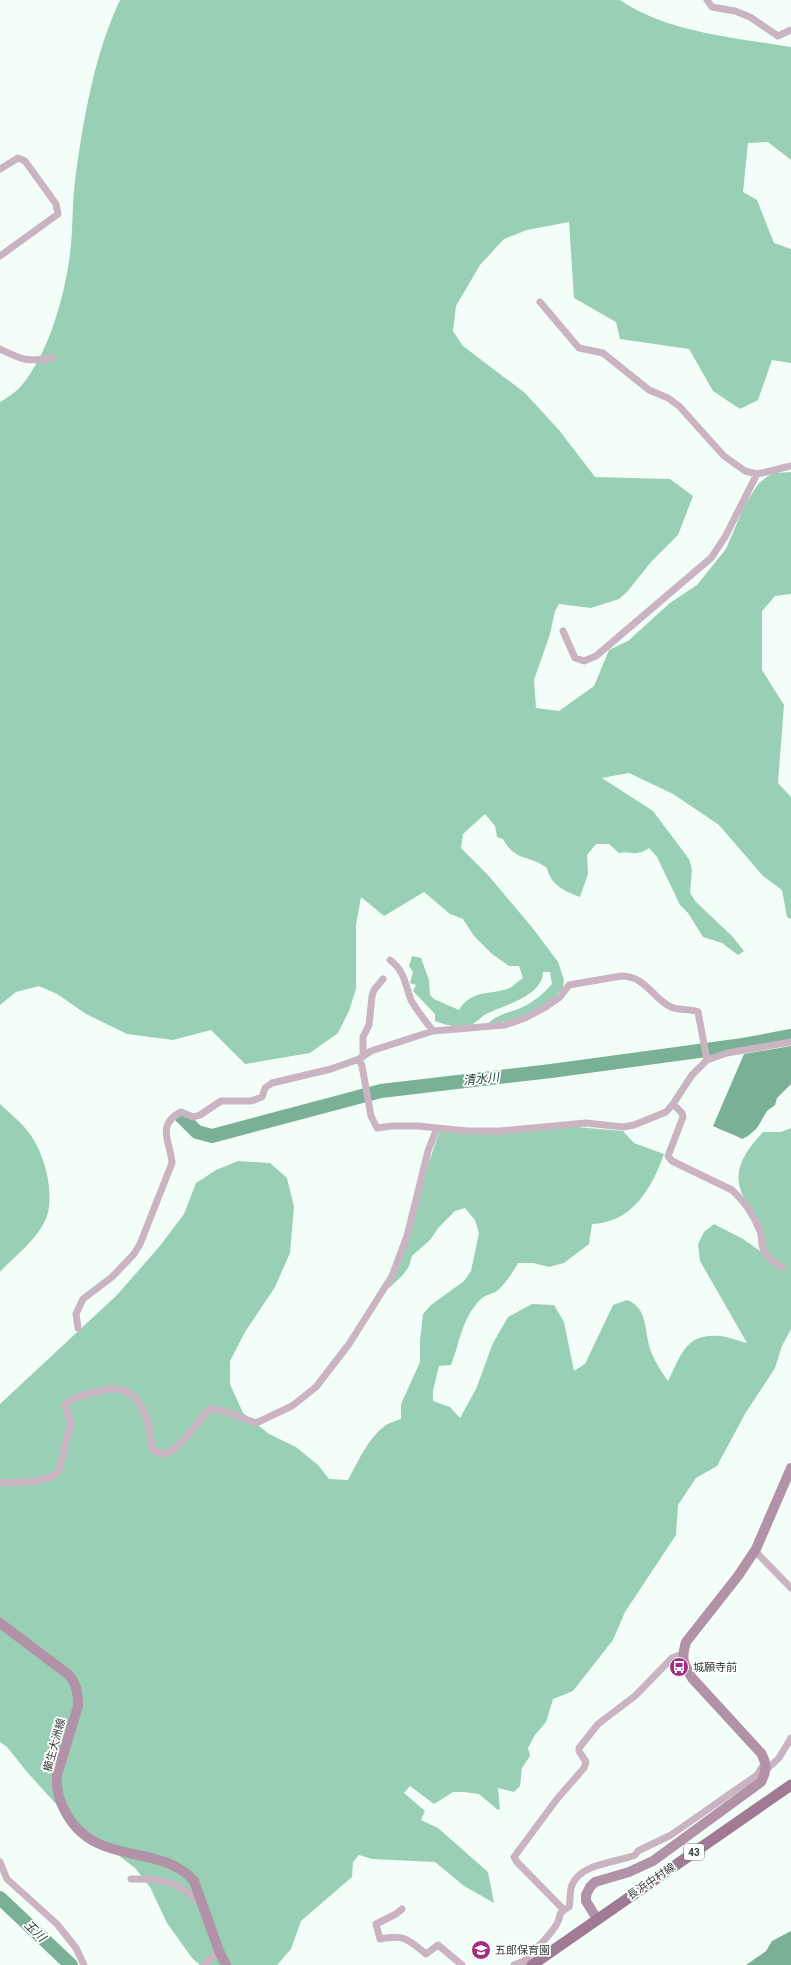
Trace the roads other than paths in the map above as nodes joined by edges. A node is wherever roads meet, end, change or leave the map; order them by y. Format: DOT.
graph roads {
  1 [pos="707,0"];
  2 [pos="791,30"];
  3 [pos="0,169"];
  4 [pos="0,256"];
  5 [pos="540,302"];
  6 [pos="0,349"];
  7 [pos="52,358"];
  8 [pos="791,466"];
  9 [pos="757,474"];
  10 [pos="562,631"];
  11 [pos="390,960"];
  12 [pos="383,979"];
  13 [pos="433,1031"];
  14 [pos="791,1042"];
  15 [pos="361,1057"];
  16 [pos="708,1060"];
  17 [pos="674,1104"];
  18 [pos="437,1128"];
  19 [pos="782,1267"];
  20 [pos="78,1328"];
  21 [pos="791,1468"];
  22 [pos="0,1483"];
  23 [pos="755,1551"];
  24 [pos="791,1588"];
  25 [pos="0,1623"];
  26 [pos="682,1654"];
  27 [pos="791,1738"];
  28 [pos="766,1767"];
  29 [pos="791,1785"];
  30 [pos="0,1862"];
  31 [pos="131,1879"];
  32 [pos="203,1904"];
  33 [pos="402,1909"];
  34 [pos="564,1910"];
  35 [pos="597,1919"];
  36 [pos="219,1951"];
  37 [pos="528,1964"];
  38 [pos="84,1965"];
  39 [pos="204,1965"];
  40 [pos="226,1965"];
  41 [pos="462,1965"];
  42 [pos="514,1965"];
  1 -- 2 [label="street"];
  3 -- 4 [label="street"];
  5 -- 9 [label="street"];
  6 -- 7 [label="street"];
  8 -- 9 [label="street"];
  9 -- 10 [label="street"];
  11 -- 13 [label="street"];
  12 -- 15 [label="street"];
  13 -- 15 [label="street"];
  13 -- 16 [label="street"];
  14 -- 16 [label="street"];
  15 -- 18 [label="street"];
  15 -- 20 [label="street"];
  16 -- 17 [label="street"];
  17 -- 18 [label="street"];
  17 -- 19 [label="street"];
  18 -- 22 [label="street"];
  21 -- 23 [label="street"];
  23 -- 24 [label="street"];
  23 -- 26 [label="street"];
  25 -- 32 [label="street, 櫛生大洲線"];
  26 -- 28 [label="street"];
  26 -- 34 [label="street"];
  27 -- 28 [label="street"];
  28 -- 34 [label="street"];
  28 -- 35 [label="street"];
  29 -- 35 [label="main road, 長浜中村線 / 43"];
  30 -- 38 [label="street"];
  31 -- 32 [label="street"];
  32 -- 36 [label="street, 櫛生大洲線"];
  33 -- 41 [label="street"];
  34 -- 37 [label="street"];
  35 -- 37 [label="main road, 長浜中村線 / 43"];
  36 -- 39 [label="street"];
  36 -- 40 [label="street, 櫛生大洲線"];
  37 -- 42 [label="street"];
}
